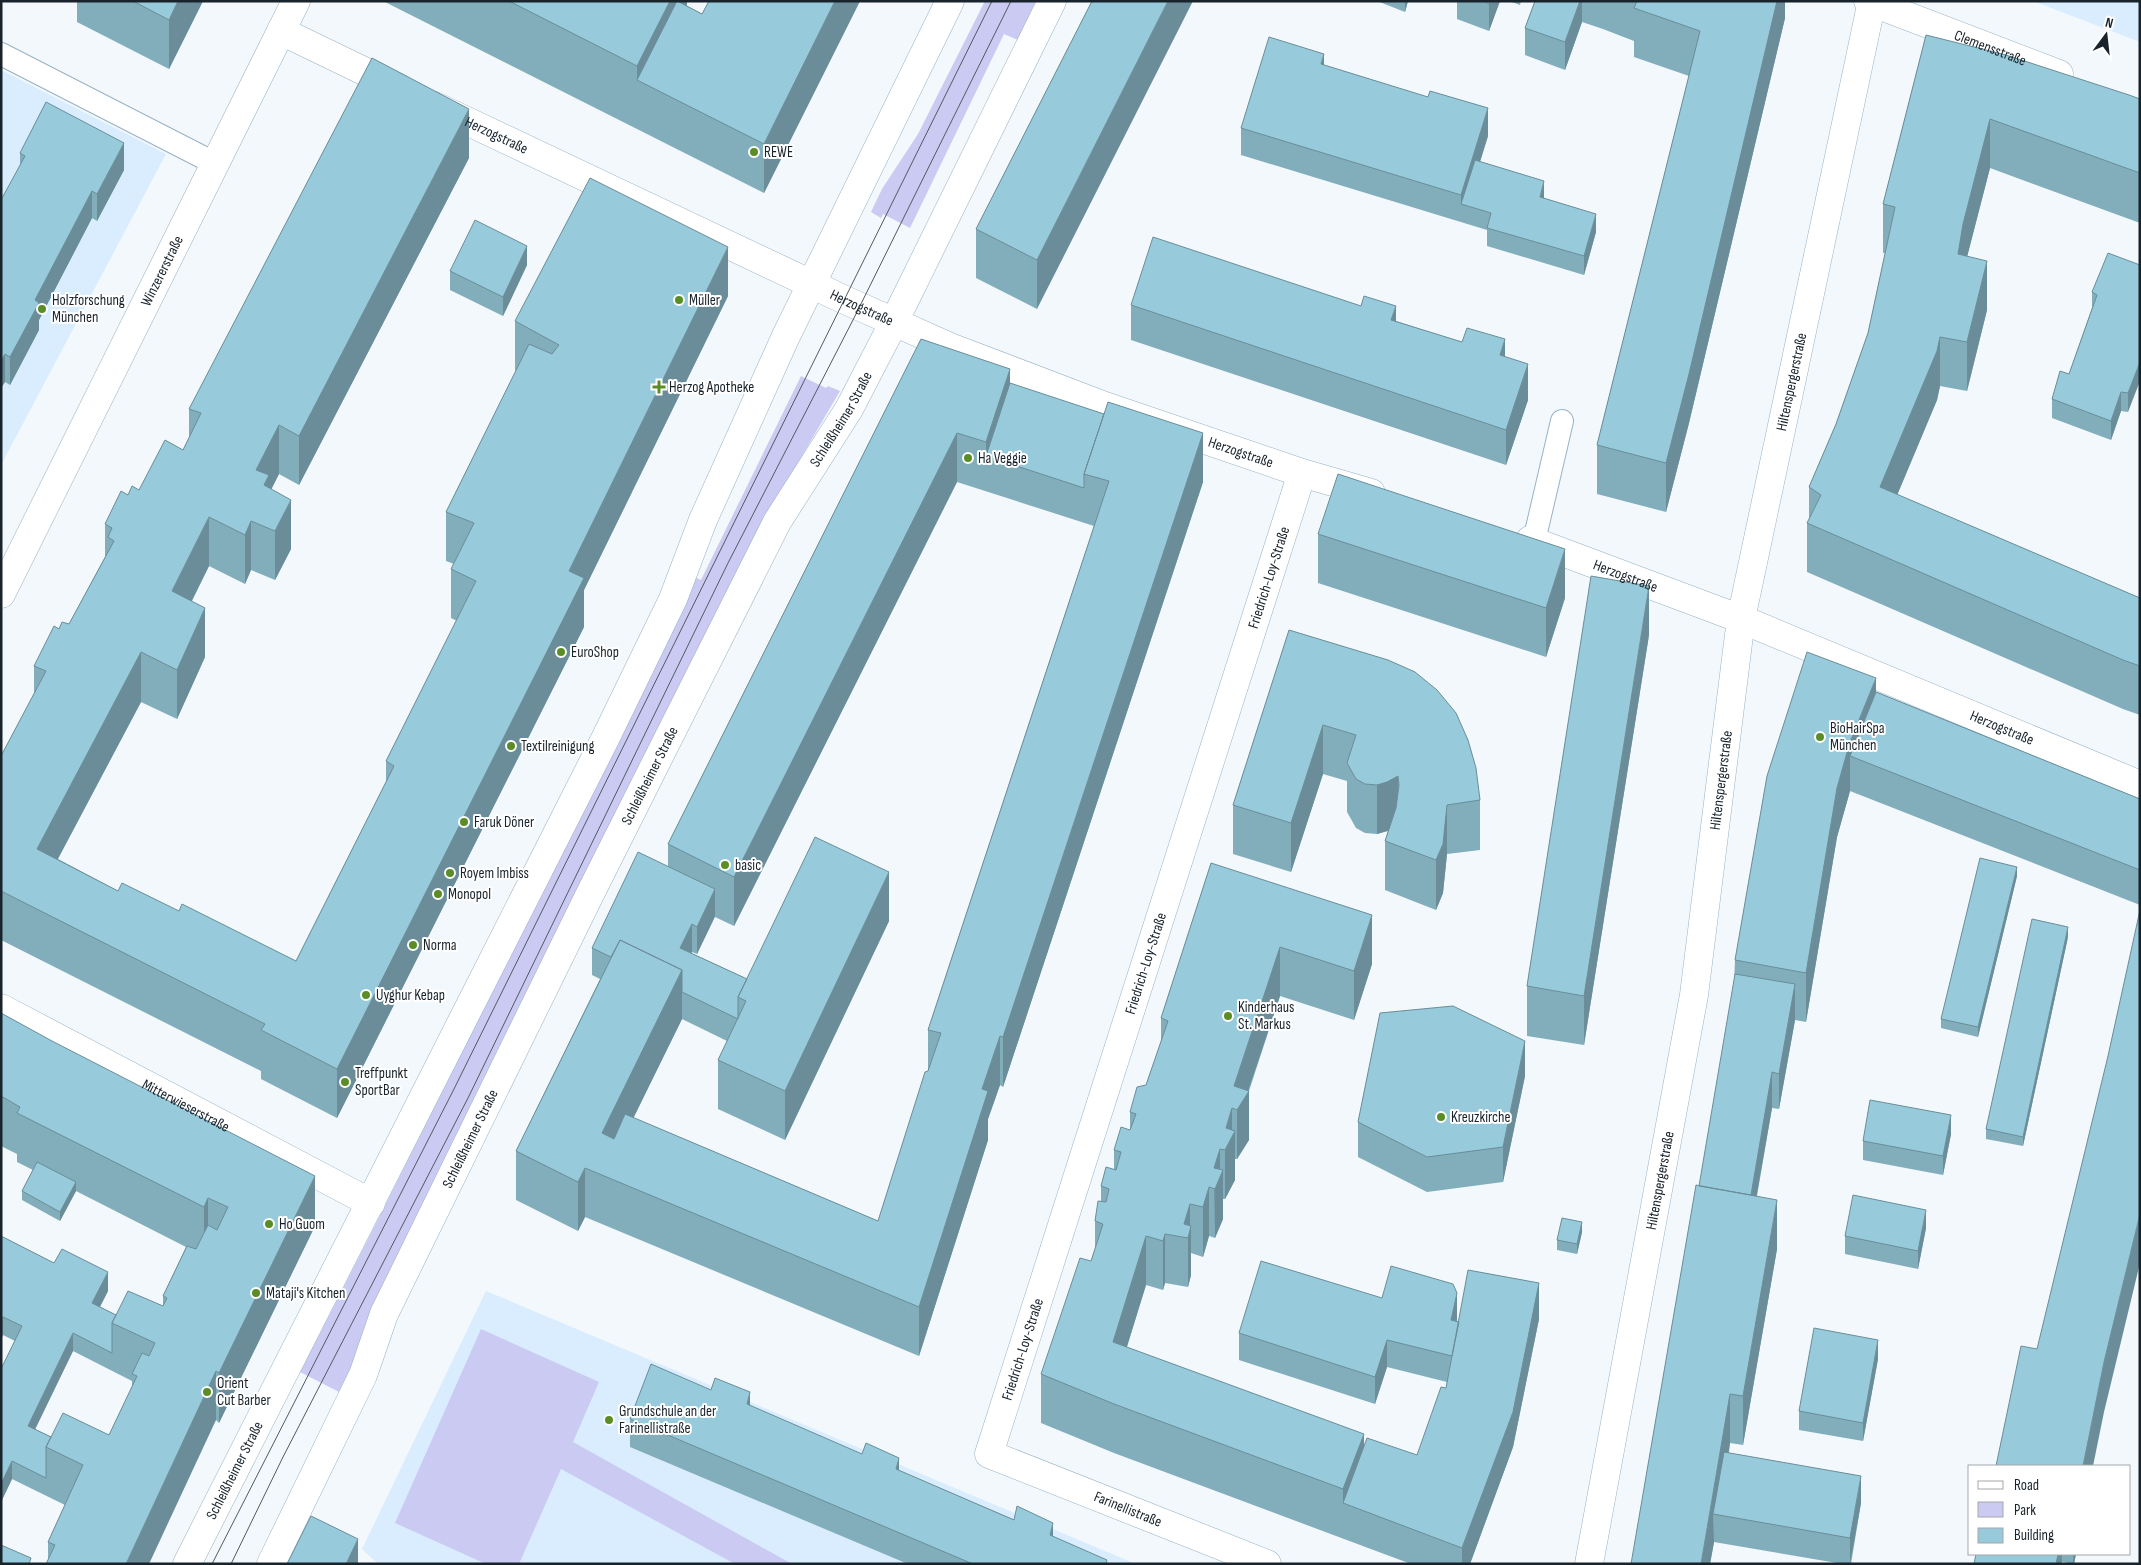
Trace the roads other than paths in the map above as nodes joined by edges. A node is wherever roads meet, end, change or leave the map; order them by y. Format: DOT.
graph roads {
  1 [pos="296,1"];
  2 [pos="950,1"];
  3 [pos="1052,1"];
  4 [pos="1871,2"];
  5 [pos="281,31"];
  6 [pos="1,54"];
  7 [pos="2084,84"];
  8 [pos="214,163"];
  9 [pos="810,284"];
  10 [pos="894,322"];
  11 [pos="1562,421"];
  12 [pos="1302,473"];
  13 [pos="1395,500"];
  14 [pos="1506,533"];
  15 [pos="1534,541"];
  16 [pos="1,594"];
  17 [pos="1740,619"];
  18 [pos="2140,785"];
  19 [pos="1,1008"];
  20 [pos="371,1203"];
  21 [pos="989,1454"];
  22 [pos="187,1564"];
  23 [pos="271,1564"];
  24 [pos="1267,1564"];
  25 [pos="1589,1564"];
  1 -- 5 [label="street, Winzererstraße"];
  2 -- 9 [label="street, Schleißheimer Straße"];
  3 -- 10 [label="street, Schleißheimer Straße"];
  4 -- 7 [label="street, Clemensstraße"];
  4 -- 17 [label="street, Hiltenspergerstraße"];
  5 -- 8 [label="street, Winzererstraße"];
  5 -- 9 [label="street, Herzogstraße"];
  6 -- 8 [label="lane"];
  8 -- 16 [label="street, Winzererstraße"];
  9 -- 10 [label="street, Herzogstraße"];
  9 -- 20 [label="street, Schleißheimer Straße"];
  10 -- 12 [label="street, Herzogstraße"];
  10 -- 23 [label="street, Schleißheimer Straße"];
  11 -- 15 [label="lane"];
  12 -- 13 [label="street, Herzogstraße"];
  12 -- 21 [label="street, Friedrich-Loy-Straße"];
  14 -- 15 [label="street, Herzogstraße"];
  15 -- 17 [label="street, Herzogstraße"];
  17 -- 18 [label="street, Herzogstraße"];
  17 -- 25 [label="street, Hiltenspergerstraße"];
  19 -- 20 [label="street, Mitterwieserstraße"];
  20 -- 22 [label="street, Schleißheimer Straße"];
  21 -- 24 [label="street, Farinellistraße"];
}
